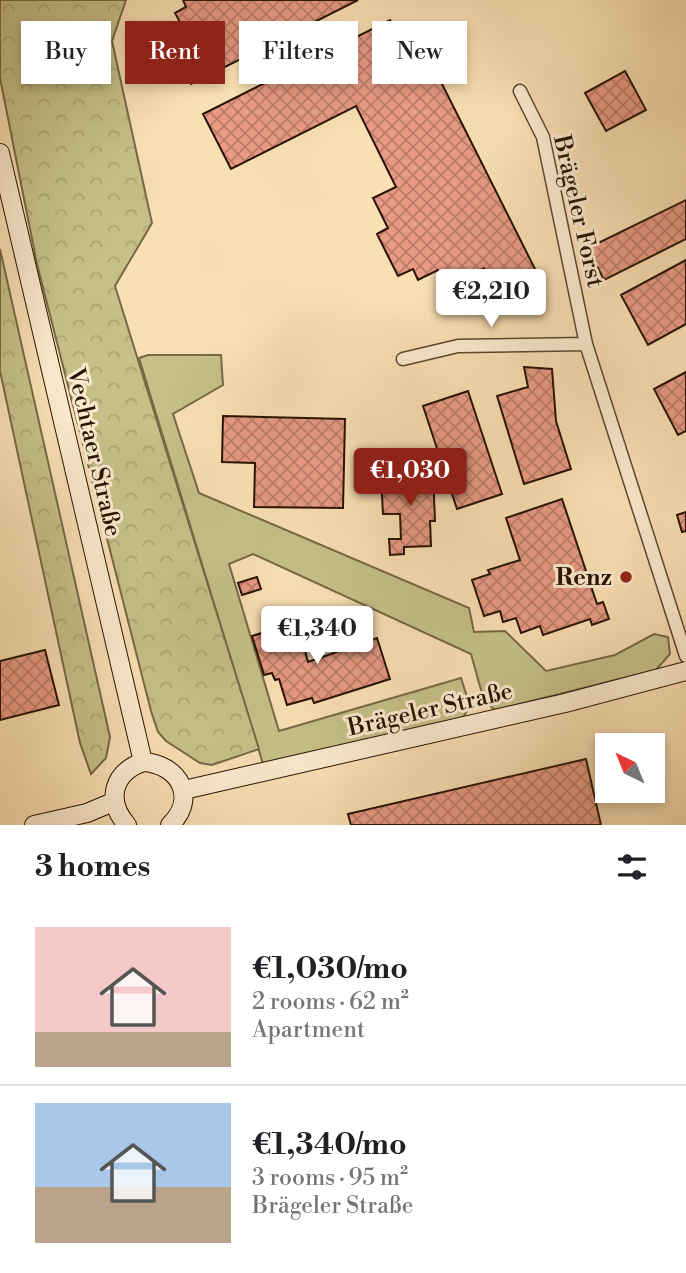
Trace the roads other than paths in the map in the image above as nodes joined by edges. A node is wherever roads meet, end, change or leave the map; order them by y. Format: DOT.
graph roads {
  1 [pos="520,91"];
  2 [pos="0,153"];
  3 [pos="586,344"];
  4 [pos="403,359"];
  5 [pos="686,656"];
  6 [pos="686,671"];
  7 [pos="143,762"];
  8 [pos="184,790"];
  9 [pos="113,802"];
  10 [pos="34,825"];
  11 [pos="127,825"];
  12 [pos="170,825"];
  1 -- 3 [label="street, Brägeler Forst"];
  2 -- 7 [label="main road, Vechtaer Straße"];
  3 -- 4 [label="street"];
  3 -- 5 [label="street, Brägeler Forst"];
  6 -- 8 [label="main road, Brägeler Straße"];
  7 -- 8 [label="main road"];
  7 -- 9 [label="main road"];
  8 -- 12 [label="main road"];
  9 -- 10 [label="main road"];
  9 -- 11 [label="main road"];
}
